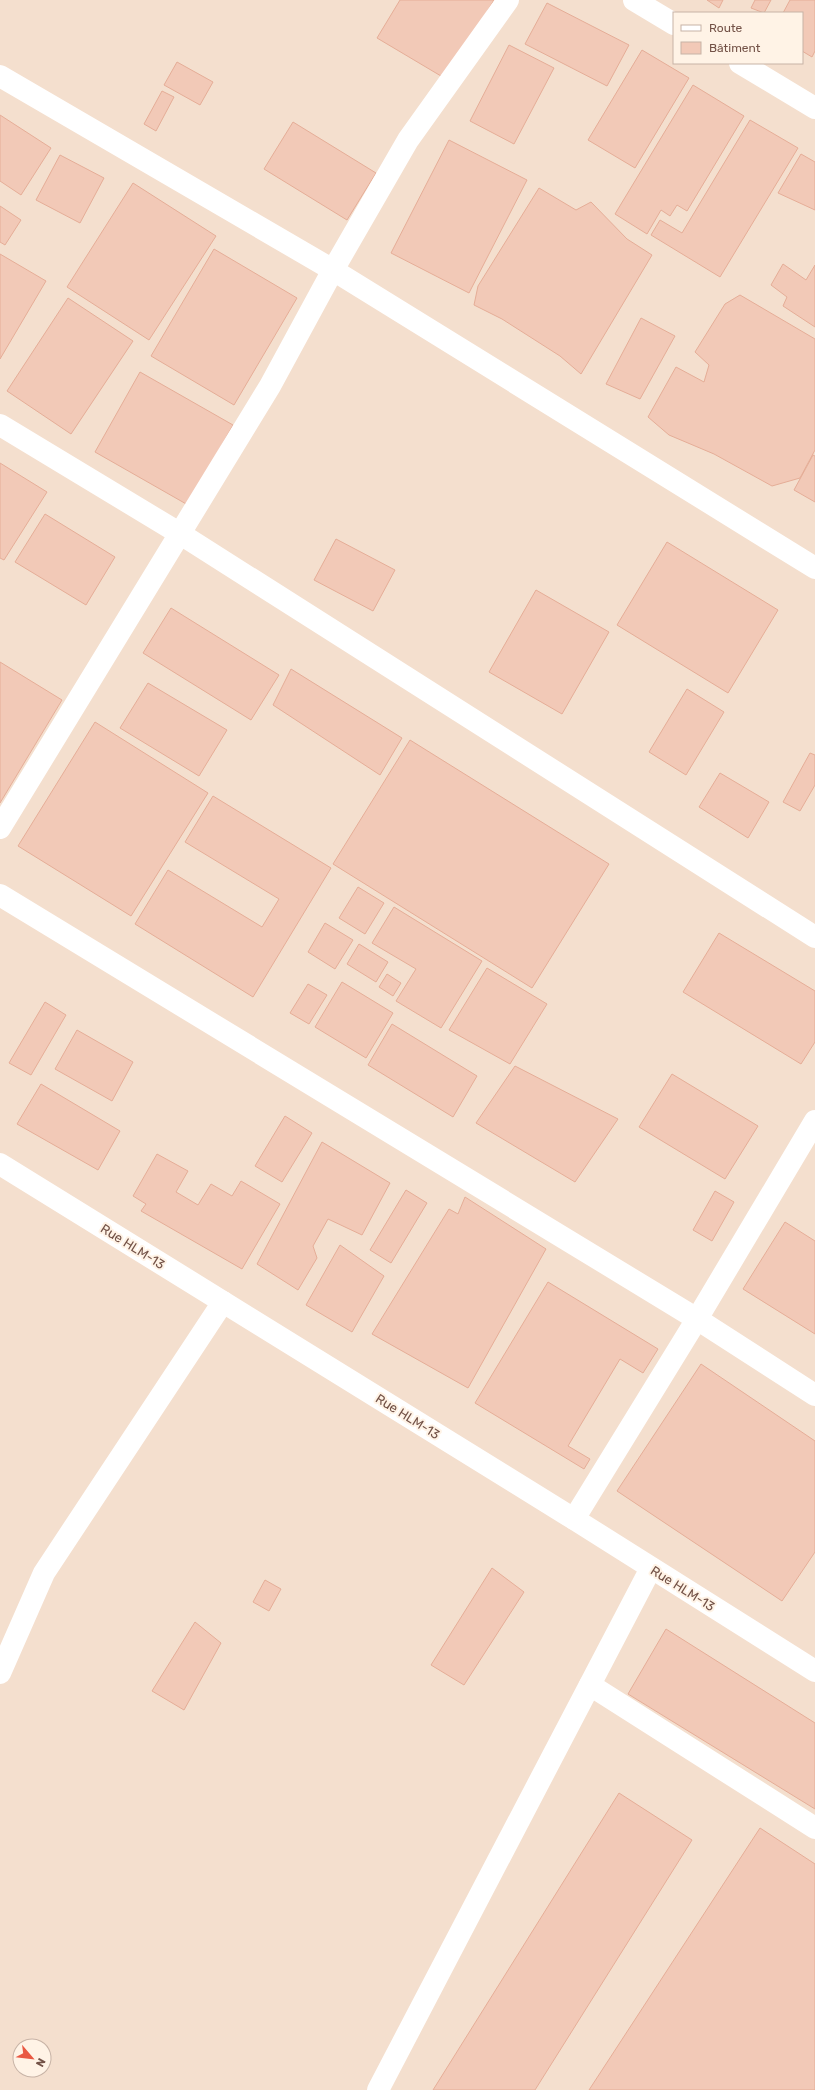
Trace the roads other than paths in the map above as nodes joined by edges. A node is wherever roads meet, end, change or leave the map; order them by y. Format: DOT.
graph roads {
  1 [pos="508,0"];
  2 [pos="634,0"];
  3 [pos="673,23"];
  4 [pos="742,64"];
  5 [pos="0,76"];
  6 [pos="815,108"];
  7 [pos="333,270"];
  8 [pos="0,425"];
  9 [pos="179,534"];
  10 [pos="815,568"];
  11 [pos="0,828"];
  12 [pos="0,895"];
  13 [pos="815,937"];
  14 [pos="815,1121"];
  15 [pos="0,1164"];
  16 [pos="224,1302"];
  17 [pos="697,1320"];
  18 [pos="815,1395"];
  19 [pos="574,1519"];
  20 [pos="651,1568"];
  21 [pos="815,1671"];
  22 [pos="0,1673"];
  23 [pos="590,1685"];
  24 [pos="815,1828"];
  25 [pos="378,2090"];
  1 -- 7 [label="street"];
  2 -- 3 [label="street"];
  4 -- 6 [label="street"];
  5 -- 7 [label="street"];
  7 -- 9 [label="street"];
  7 -- 10 [label="street"];
  8 -- 9 [label="street"];
  9 -- 11 [label="street"];
  9 -- 13 [label="street"];
  12 -- 17 [label="street"];
  14 -- 17 [label="street"];
  15 -- 16 [label="street, Rue HLM-13"];
  16 -- 19 [label="street, Rue HLM-13"];
  16 -- 22 [label="street"];
  17 -- 18 [label="street"];
  17 -- 19 [label="street"];
  19 -- 20 [label="street, Rue HLM-13"];
  20 -- 21 [label="street, Rue HLM-13"];
  20 -- 23 [label="street"];
  23 -- 24 [label="street"];
  23 -- 25 [label="street"];
}
